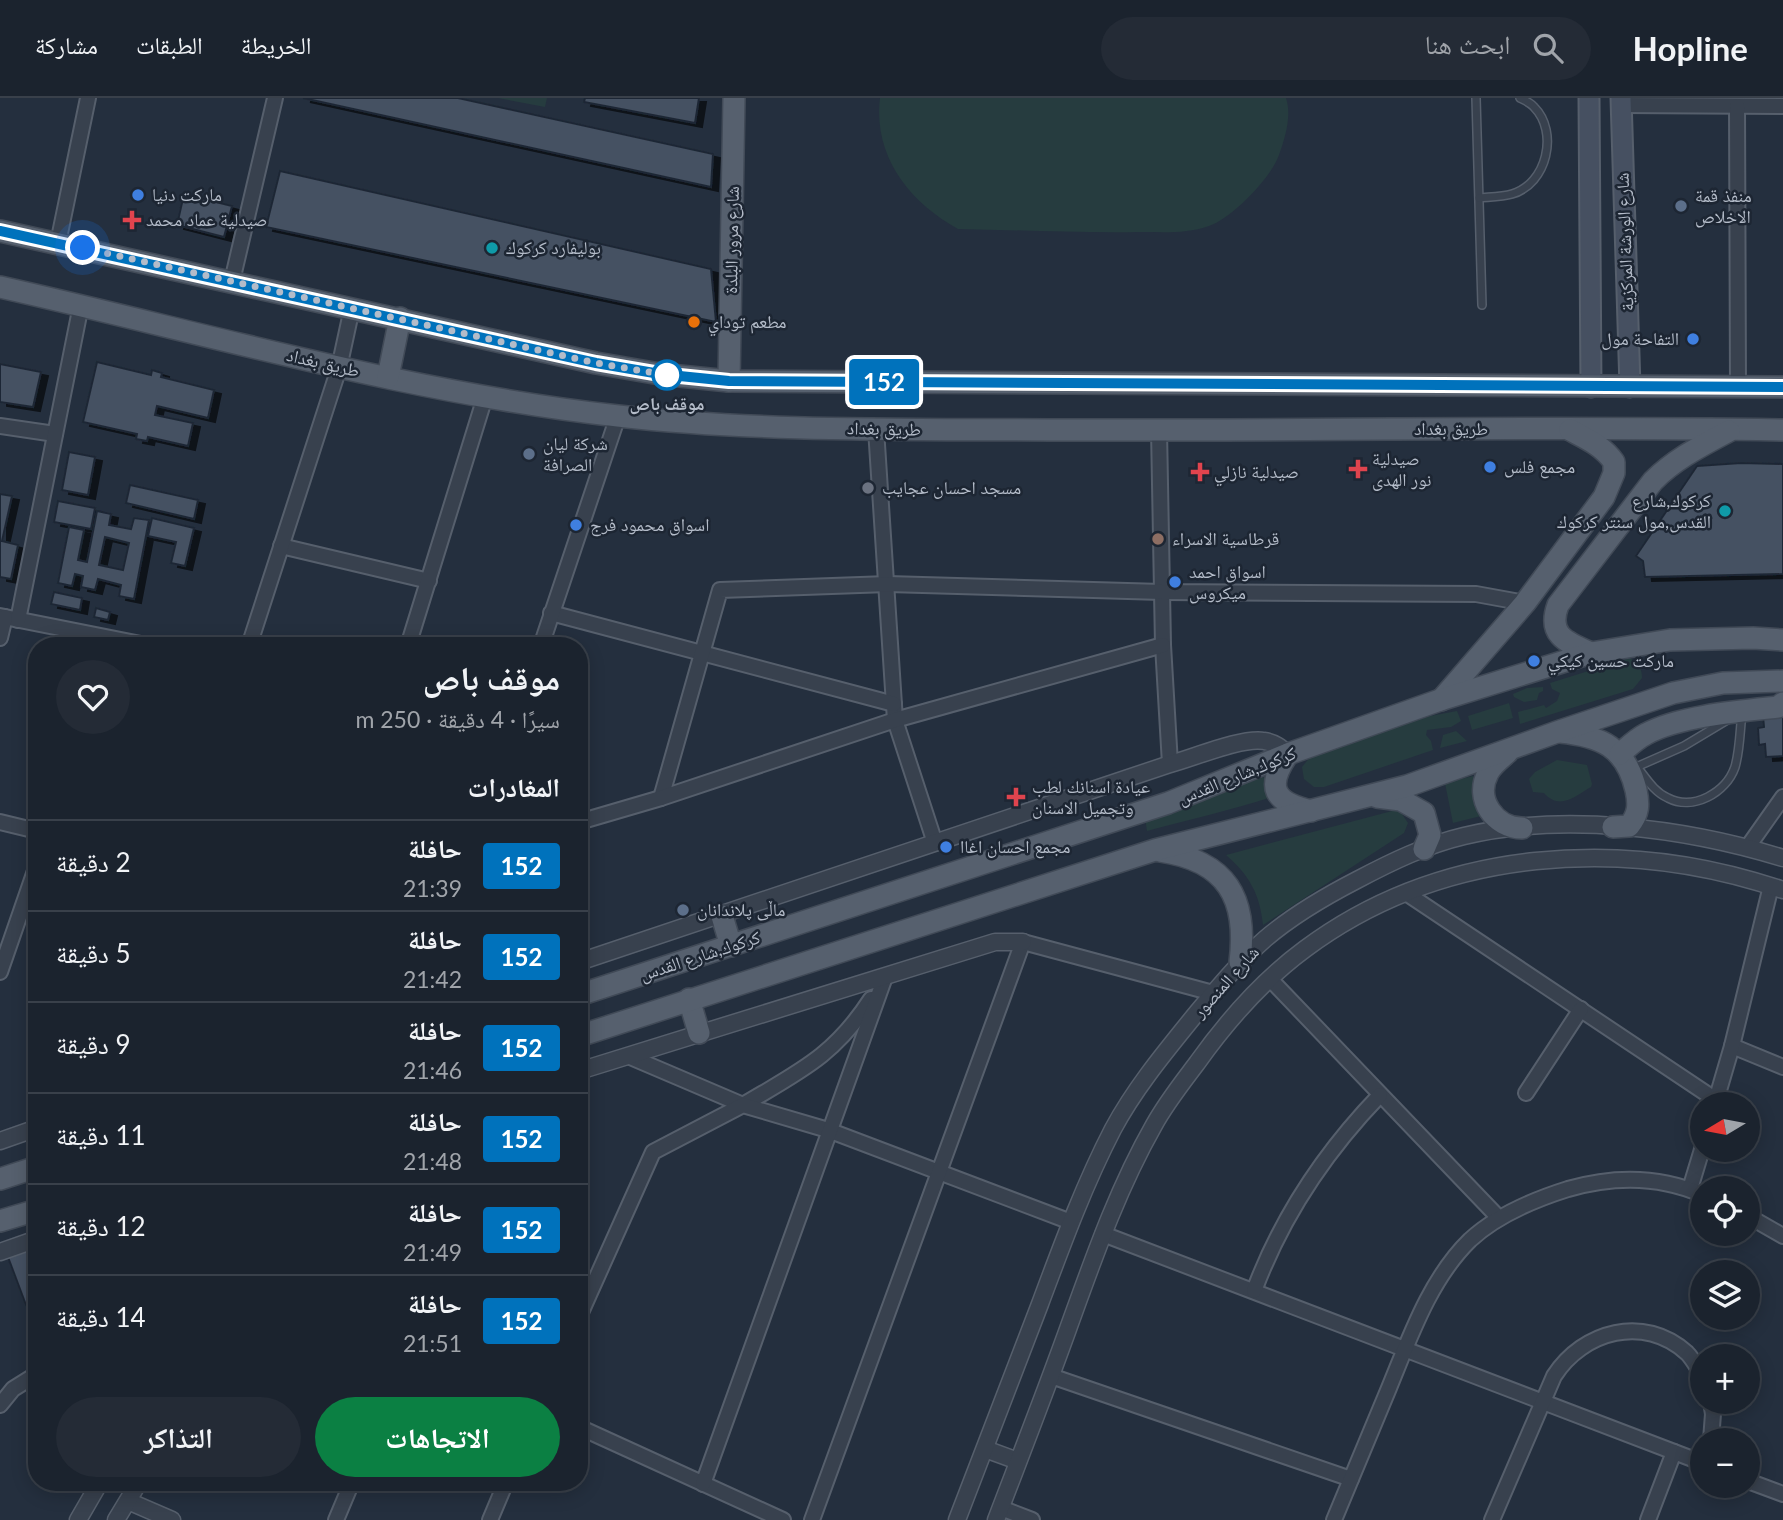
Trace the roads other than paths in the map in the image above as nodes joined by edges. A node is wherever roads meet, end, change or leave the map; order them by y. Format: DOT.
graph roads {
  1 [pos="88,98"];
  2 [pos="275,98"];
  3 [pos="734,98"];
  4 [pos="1476,98"];
  5 [pos="1520,98"];
  6 [pos="1589,98"];
  7 [pos="1621,101"];
  8 [pos="1737,106"];
  9 [pos="1783,106"];
  10 [pos="1479,198"];
  11 [pos="0,231"];
  12 [pos="58,243"];
  13 [pos="232,281"];
  14 [pos="0,287"];
  15 [pos="81,305"];
  16 [pos="1482,305"];
  17 [pos="352,308"];
  18 [pos="400,318"];
  19 [pos="339,368"];
  20 [pos="388,377"];
  21 [pos="729,381"];
  22 [pos="1591,387"];
  23 [pos="1630,387"];
  24 [pos="1738,387"];
  25 [pos="1783,387"];
  26 [pos="485,397"];
  27 [pos="618,416"];
  28 [pos="0,426"];
  29 [pos="876,429"];
  30 [pos="1568,429"];
  31 [pos="1733,429"];
  32 [pos="1159,430"];
  33 [pos="1783,430"];
  34 [pos="55,434"];
  35 [pos="281,546"];
  36 [pos="429,581"];
  37 [pos="888,584"];
  38 [pos="1162,592"];
  39 [pos="1525,603"];
  40 [pos="551,613"];
  41 [pos="8,617"];
  42 [pos="99,637"];
  43 [pos="252,637"];
  44 [pos="411,637"];
  45 [pos="544,637"];
  46 [pos="0,638"];
  47 [pos="1783,640"];
  48 [pos="1163,645"];
  49 [pos="703,653"];
  50 [pos="1591,653"];
  51 [pos="1783,681"];
  52 [pos="1440,700"];
  53 [pos="1783,702"];
  54 [pos="894,704"];
  55 [pos="1742,711"];
  56 [pos="895,720"];
  57 [pos="1558,732"];
  58 [pos="1516,747"];
  59 [pos="1289,754"];
  60 [pos="1629,763"];
  61 [pos="1170,764"];
  62 [pos="1371,797"];
  63 [pos="1783,797"];
  64 [pos="661,798"];
  65 [pos="1312,811"];
  66 [pos="588,819"];
  67 [pos="0,822"];
  68 [pos="1613,827"];
  69 [pos="1522,828"];
  70 [pos="28,829"];
  71 [pos="935,843"];
  72 [pos="1747,848"];
  73 [pos="1424,849"];
  74 [pos="1154,850"];
  75 [pos="1783,858"];
  76 [pos="1777,888"];
  77 [pos="28,891"];
  78 [pos="1406,893"];
  79 [pos="722,916"];
  80 [pos="1023,942"];
  81 [pos="732,946"];
  82 [pos="588,959"];
  83 [pos="1240,962"];
  84 [pos="0,972"];
  85 [pos="885,977"];
  86 [pos="1270,979"];
  87 [pos="588,992"];
  88 [pos="1213,993"];
  89 [pos="689,999"];
  90 [pos="1581,1009"];
  91 [pos="588,1033"];
  92 [pos="699,1033"];
  93 [pos="1732,1046"];
  94 [pos="628,1056"];
  95 [pos="1783,1067"];
  96 [pos="588,1068"];
  97 [pos="1701,1092"];
  98 [pos="1718,1092"];
  99 [pos="1526,1093"];
  100 [pos="1380,1095"];
  101 [pos="743,1105"];
  102 [pos="828,1130"];
  103 [pos="28,1131"];
  104 [pos="0,1141"];
  105 [pos="28,1170"];
  106 [pos="940,1172"];
  107 [pos="0,1179"];
  108 [pos="1690,1190"];
  109 [pos="28,1213"];
  110 [pos="1499,1218"];
  111 [pos="0,1221"];
  112 [pos="1071,1222"];
  113 [pos="1760,1223"];
  114 [pos="1103,1234"];
  115 [pos="1783,1236"];
  116 [pos="28,1242"];
  117 [pos="0,1252"];
  118 [pos="1254,1291"];
  119 [pos="588,1297"];
  120 [pos="1405,1349"];
  121 [pos="1690,1357"];
  122 [pos="1051,1376"];
  123 [pos="28,1380"];
  124 [pos="1543,1402"];
  125 [pos="0,1405"];
  126 [pos="588,1431"];
  127 [pos="985,1449"];
  128 [pos="1674,1452"];
  129 [pos="1690,1458"];
  130 [pos="1018,1461"];
  131 [pos="1351,1479"];
  132 [pos="703,1484"];
  133 [pos="1760,1485"];
  134 [pos="95,1491"];
  135 [pos="134,1491"];
  136 [pos="348,1491"];
  137 [pos="503,1491"];
  138 [pos="1783,1494"];
  139 [pos="128,1502"];
  140 [pos="998,1514"];
  141 [pos="494,1519"];
  142 [pos="78,1520"];
  143 [pos="116,1520"];
  144 [pos="173,1520"];
  145 [pos="336,1520"];
  146 [pos="783,1520"];
  147 [pos="812,1520"];
  148 [pos="957,1520"];
  149 [pos="1032,1520"];
  150 [pos="1334,1520"];
  151 [pos="1492,1520"];
  152 [pos="1648,1520"];
  1 -- 12 [label="street"];
  2 -- 13 [label="street"];
  3 -- 21 [label="main road, شارع مرور البلدة"];
  4 -- 10 [label="lane"];
  5 -- 10 [label="lane"];
  6 -- 22 [label="main road, شارع الورشة المركزية"];
  7 -- 8 [label="street"];
  7 -- 23 [label="main road, شارع الورشة المركزية"];
  8 -- 9 [label="street"];
  8 -- 24 [label="street"];
  10 -- 16 [label="lane"];
  11 -- 12 [label="main road"];
  12 -- 13 [label="main road"];
  13 -- 17 [label="main road"];
  14 -- 15 [label="main road, طريق بغداد"];
  15 -- 19 [label="main road, طريق بغداد"];
  15 -- 34 [label="street"];
  17 -- 18 [label="main road"];
  17 -- 19 [label="street"];
  18 -- 20 [label="main road"];
  18 -- 21 [label="main road"];
  19 -- 20 [label="main road, طريق بغداد"];
  19 -- 35 [label="street"];
  20 -- 26 [label="main road, طريق بغداد"];
  21 -- 22 [label="main road"];
  22 -- 23 [label="main road"];
  23 -- 24 [label="main road"];
  24 -- 25 [label="main road"];
  26 -- 27 [label="main road, طريق بغداد"];
  26 -- 36 [label="street"];
  27 -- 29 [label="main road, طريق بغداد"];
  27 -- 40 [label="street"];
  28 -- 34 [label="street"];
  29 -- 32 [label="main road, طريق بغداد"];
  29 -- 37 [label="street"];
  30 -- 31 [label="main road, طريق بغداد"];
  30 -- 32 [label="main road, طريق بغداد"];
  30 -- 39 [label="main road"];
  31 -- 33 [label="main road, طريق بغداد"];
  31 -- 50 [label="main road"];
  32 -- 38 [label="street"];
  34 -- 41 [label="street"];
  35 -- 36 [label="street"];
  35 -- 43 [label="street"];
  36 -- 44 [label="street"];
  37 -- 38 [label="street"];
  37 -- 49 [label="street"];
  37 -- 54 [label="street"];
  38 -- 39 [label="street"];
  38 -- 48 [label="street"];
  39 -- 52 [label="main road"];
  40 -- 45 [label="street"];
  40 -- 49 [label="street"];
  41 -- 42 [label="street"];
  41 -- 46 [label="street"];
  47 -- 50 [label="main road, كركوك,شارع القدس"];
  48 -- 56 [label="street"];
  48 -- 61 [label="street"];
  49 -- 54 [label="street"];
  49 -- 64 [label="street"];
  50 -- 52 [label="main road, كركوك,شارع القدس"];
  51 -- 57 [label="main road"];
  52 -- 59 [label="main road, كركوك,شارع القدس"];
  53 -- 55 [label="main road"];
  54 -- 56 [label="street"];
  55 -- 60 [label="main road"];
  55 -- 60 [label="lane"];
  56 -- 64 [label="street"];
  56 -- 71 [label="street"];
  57 -- 58 [label="main road"];
  57 -- 60 [label="main road"];
  58 -- 62 [label="main road"];
  58 -- 69 [label="main road"];
  59 -- 61 [label="street"];
  59 -- 65 [label="main road"];
  59 -- 81 [label="main road, كركوك,شارع القدس"];
  60 -- 68 [label="main road"];
  61 -- 71 [label="street"];
  62 -- 65 [label="main road"];
  62 -- 73 [label="main road"];
  63 -- 72 [label="street"];
  64 -- 66 [label="street"];
  65 -- 74 [label="main road"];
  67 -- 70 [label="street"];
  68 -- 69 [label="street, شارع المنصور"];
  68 -- 72 [label="street, شارع المنصور"];
  69 -- 73 [label="street, شارع المنصور"];
  71 -- 79 [label="street"];
  72 -- 75 [label="street, شارع المنصور"];
  73 -- 83 [label="street, شارع المنصور"];
  74 -- 83 [label="main road"];
  74 -- 89 [label="main road"];
  76 -- 78 [label="street, شارع المنصور"];
  76 -- 93 [label="street"];
  77 -- 84 [label="street"];
  78 -- 86 [label="street, شارع المنصور"];
  78 -- 90 [label="street"];
  79 -- 81 [label="main road"];
  79 -- 82 [label="street"];
  80 -- 85 [label="street"];
  80 -- 88 [label="street"];
  80 -- 106 [label="street"];
  81 -- 87 [label="main road, كركوك,شارع القدس"];
  83 -- 88 [label="street, شارع المنصور"];
  85 -- 92 [label="street"];
  85 -- 101 [label="street"];
  85 -- 102 [label="street"];
  86 -- 100 [label="street"];
  86 -- 114 [label="street, شارع المنصور"];
  88 -- 112 [label="street, شارع المنصور"];
  89 -- 91 [label="main road"];
  89 -- 92 [label="main road"];
  90 -- 97 [label="street"];
  90 -- 99 [label="street"];
  92 -- 94 [label="street"];
  93 -- 95 [label="street"];
  93 -- 98 [label="street"];
  94 -- 96 [label="street"];
  94 -- 101 [label="street"];
  100 -- 110 [label="street"];
  100 -- 118 [label="street"];
  101 -- 102 [label="street"];
  101 -- 119 [label="street"];
  102 -- 106 [label="street"];
  102 -- 132 [label="street"];
  103 -- 104 [label="street"];
  105 -- 107 [label="main road"];
  106 -- 112 [label="street"];
  106 -- 147 [label="street"];
  108 -- 110 [label="street"];
  109 -- 111 [label="main road"];
  110 -- 120 [label="street"];
  112 -- 127 [label="street, شارع المنصور"];
  113 -- 115 [label="street"];
  114 -- 118 [label="street"];
  114 -- 122 [label="street, شارع المنصور"];
  116 -- 117 [label="street"];
  118 -- 120 [label="street"];
  120 -- 124 [label="street"];
  120 -- 131 [label="street"];
  121 -- 124 [label="street"];
  122 -- 130 [label="street, شارع المنصور"];
  122 -- 131 [label="street"];
  123 -- 125 [label="street"];
  124 -- 128 [label="street"];
  124 -- 151 [label="street"];
  126 -- 132 [label="street"];
  127 -- 130 [label="street"];
  127 -- 148 [label="street, شارع المنصور"];
  128 -- 129 [label="street"];
  128 -- 152 [label="street"];
  130 -- 140 [label="street, شارع المنصور"];
  131 -- 150 [label="street"];
  132 -- 146 [label="street"];
  133 -- 138 [label="street"];
  134 -- 142 [label="street"];
  135 -- 139 [label="street"];
  136 -- 145 [label="street"];
  137 -- 141 [label="street"];
  139 -- 143 [label="street"];
  139 -- 144 [label="street"];
  140 -- 149 [label="street"];
}
